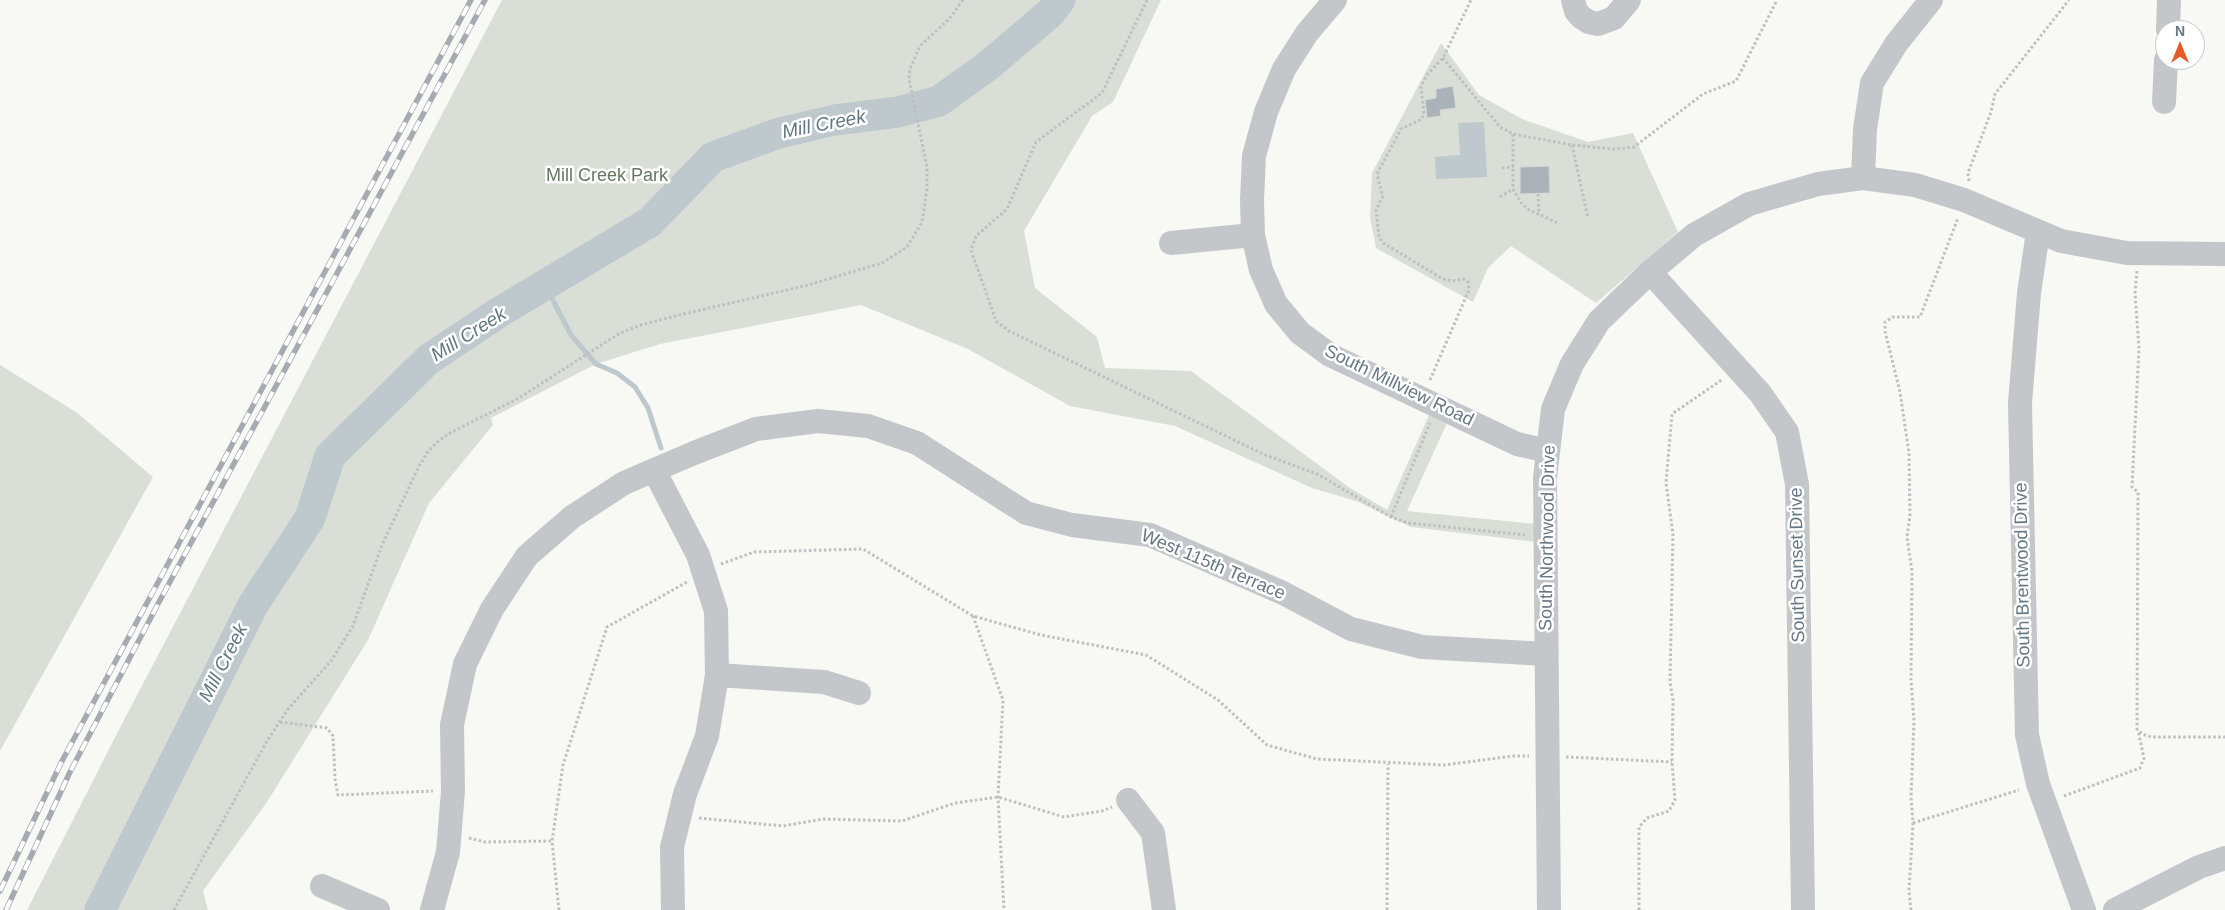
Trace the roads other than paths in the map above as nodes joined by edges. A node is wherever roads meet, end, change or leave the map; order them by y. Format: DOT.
graph roads {
  1 [pos="1335,0"];
  2 [pos="1573,0"];
  3 [pos="1629,0"];
  4 [pos="1931,0"];
  5 [pos="2169,0"];
  6 [pos="2168,20"];
  7 [pos="2166,70"];
  8 [pos="2164,102"];
  9 [pos="1863,178"];
  10 [pos="2038,232"];
  11 [pos="1253,235"];
  12 [pos="1171,243"];
  13 [pos="2225,254"];
  14 [pos="1650,272"];
  15 [pos="1548,450"];
  16 [pos="654,470"];
  17 [pos="1546,654"];
  18 [pos="717,676"];
  19 [pos="859,693"];
  20 [pos="1128,800"];
  21 [pos="2225,858"];
  22 [pos="322,886"];
  23 [pos="378,910"];
  24 [pos="432,910"];
  25 [pos="673,910"];
  26 [pos="1164,910"];
  27 [pos="1549,910"];
  28 [pos="1803,910"];
  29 [pos="2084,910"];
  30 [pos="2115,910"];
  1 -- 11 [label="street, South Millview Road"];
  2 -- 3 [label="street"];
  4 -- 9 [label="street"];
  5 -- 6 [label="street"];
  7 -- 8 [label="street"];
  9 -- 10 [label="street, South Northwood Drive"];
  9 -- 14 [label="street, South Northwood Drive"];
  10 -- 13 [label="street, South Northwood Drive"];
  10 -- 29 [label="street, South Brentwood Drive"];
  11 -- 12 [label="street"];
  11 -- 15 [label="street, South Millview Road"];
  14 -- 15 [label="street, South Northwood Drive"];
  14 -- 28 [label="street, South Sunset Drive"];
  15 -- 17 [label="street, South Northwood Drive"];
  16 -- 17 [label="street, West 115th Terrace"];
  16 -- 18 [label="street"];
  16 -- 24 [label="street, West 115th Terrace"];
  17 -- 27 [label="street, South Northwood Drive"];
  18 -- 19 [label="street"];
  18 -- 25 [label="street"];
  20 -- 26 [label="street"];
  21 -- 30 [label="street"];
  22 -- 23 [label="street"];
}
